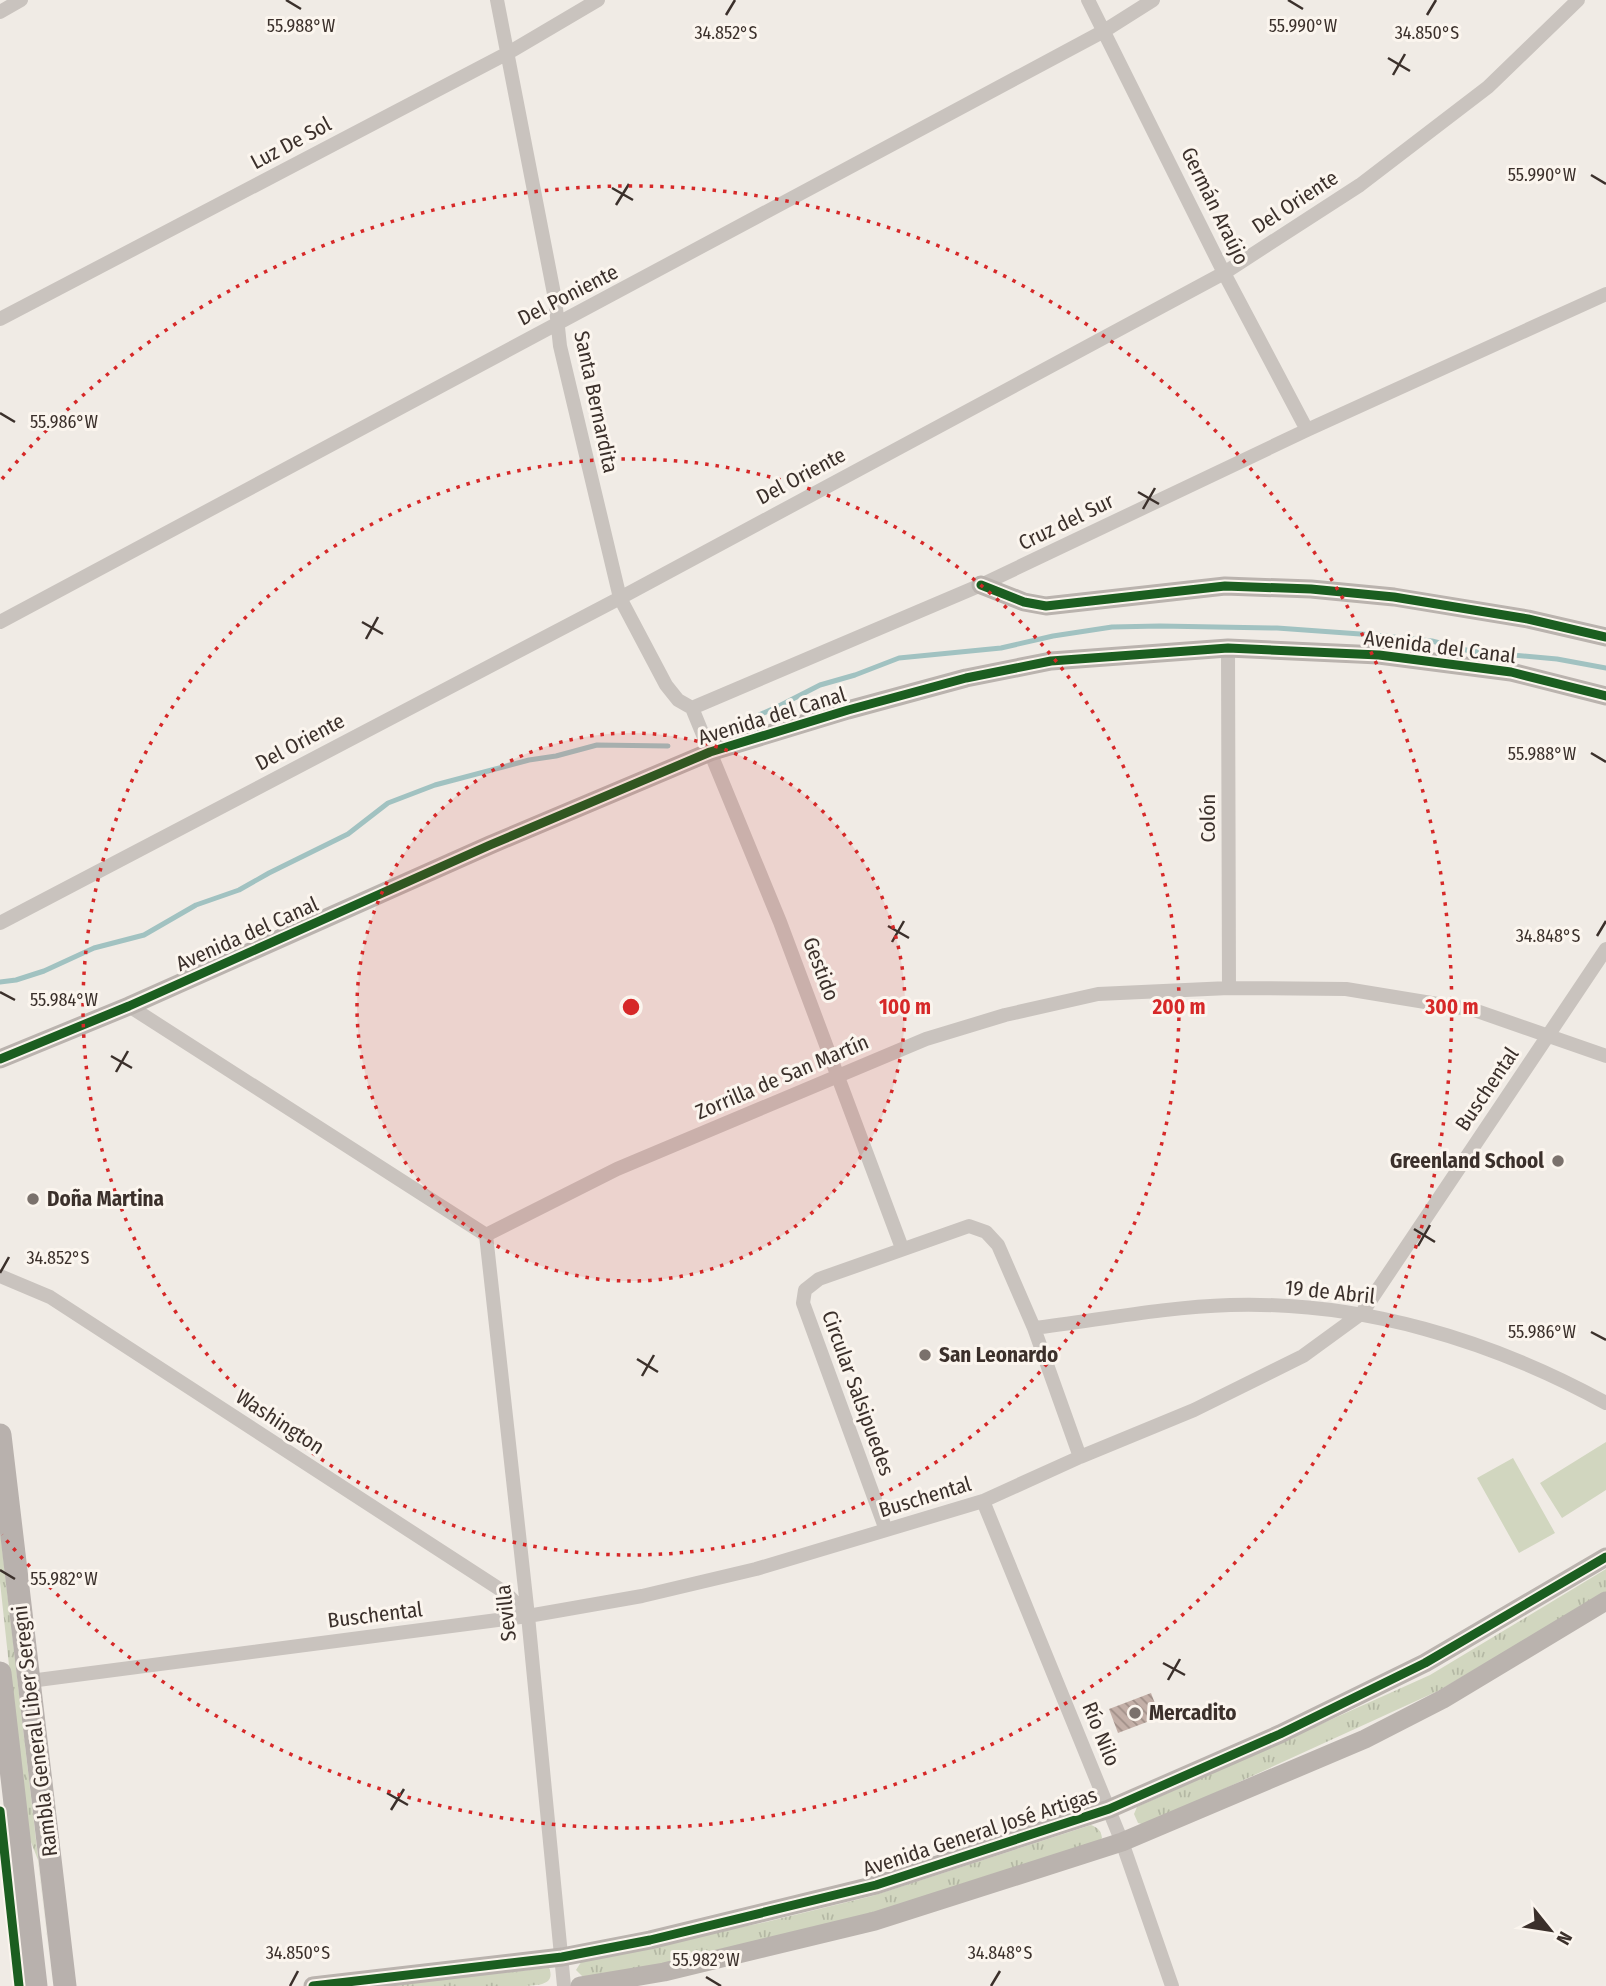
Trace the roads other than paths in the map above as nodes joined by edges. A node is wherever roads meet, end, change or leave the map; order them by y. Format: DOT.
graph roads {
  1 [pos="21,0"];
  2 [pos="497,0"];
  3 [pos="598,0"];
  4 [pos="1088,0"];
  5 [pos="1153,0"];
  6 [pos="1578,0"];
  7 [pos="0,12"];
  8 [pos="1104,31"];
  9 [pos="508,53"];
  10 [pos="1224,273"];
  11 [pos="1606,294"];
  12 [pos="0,319"];
  13 [pos="558,323"];
  14 [pos="1307,430"];
  15 [pos="981,585"];
  16 [pos="620,598"];
  17 [pos="0,622"];
  18 [pos="1606,637"];
  19 [pos="1228,648"];
  20 [pos="1606,696"];
  21 [pos="692,708"];
  22 [pos="710,752"];
  23 [pos="0,923"];
  24 [pos="1606,949"];
  25 [pos="1229,988"];
  26 [pos="129,1006"];
  27 [pos="1549,1034"];
  28 [pos="1606,1056"];
  29 [pos="0,1059"];
  30 [pos="839,1075"];
  31 [pos="486,1235"];
  32 [pos="902,1248"];
  33 [pos="0,1276"];
  34 [pos="1362,1313"];
  35 [pos="1034,1328"];
  36 [pos="1606,1403"];
  37 [pos="0,1435"];
  38 [pos="1080,1457"];
  39 [pos="983,1501"];
  40 [pos="886,1530"];
  41 [pos="1606,1557"];
  42 [pos="1606,1601"];
  43 [pos="528,1616"];
  44 [pos="0,1672"];
  45 [pos="30,1681"];
  46 [pos="1109,1809"];
  47 [pos="1122,1842"];
  48 [pos="562,1958"];
  49 [pos="36,1986"];
  50 [pos="65,1986"];
  51 [pos="313,1986"];
  52 [pos="564,1986"];
  53 [pos="580,1986"];
  54 [pos="1172,1986"];
  1 -- 7 [label="street"];
  2 -- 9 [label="street, Santa Bernardita"];
  3 -- 9 [label="street, Luz De Sol"];
  4 -- 8 [label="street, Germán Araújo"];
  5 -- 8 [label="street, Del Poniente"];
  6 -- 10 [label="street, Del Oriente"];
  8 -- 10 [label="street, Germán Araújo"];
  8 -- 13 [label="street, Del Poniente"];
  9 -- 12 [label="street, Luz De Sol"];
  9 -- 13 [label="street, Santa Bernardita"];
  10 -- 14 [label="street, Germán Araújo"];
  10 -- 16 [label="street, Del Oriente"];
  11 -- 14 [label="street, Cruz del Sur"];
  13 -- 16 [label="street, Santa Bernardita"];
  13 -- 17 [label="street, Del Poniente"];
  14 -- 15 [label="street, Cruz del Sur"];
  15 -- 18 [label="street, Avenida del Canal"];
  15 -- 21 [label="street, Cruz del Sur"];
  16 -- 21 [label="street, Santa Bernardita"];
  16 -- 23 [label="street, Del Oriente"];
  19 -- 20 [label="street, Avenida del Canal"];
  19 -- 22 [label="street, Avenida del Canal"];
  19 -- 25 [label="street, Colón"];
  21 -- 22 [label="street, Gestido"];
  22 -- 26 [label="street, Avenida del Canal"];
  22 -- 30 [label="street, Gestido"];
  24 -- 27 [label="street, Buschental"];
  25 -- 27 [label="street, Zorrilla de San Martín"];
  25 -- 30 [label="street, Zorrilla de San Martín"];
  26 -- 29 [label="street, Avenida del Canal"];
  26 -- 31 [label="street"];
  27 -- 28 [label="street, Zorrilla de San Martín"];
  27 -- 34 [label="street, Buschental"];
  30 -- 31 [label="street, Zorrilla de San Martín"];
  30 -- 32 [label="street, Gestido"];
  31 -- 43 [label="street, Sevilla"];
  32 -- 35 [label="street, Circular Salsipuedes"];
  32 -- 40 [label="street, Circular Salsipuedes"];
  33 -- 43 [label="street, Washington"];
  34 -- 35 [label="street, 19 de Abril"];
  34 -- 36 [label="street, 19 de Abril"];
  34 -- 38 [label="street, Buschental"];
  35 -- 38 [label="street, Circular Salsipuedes"];
  37 -- 45 [label="main road, Rambla General Liber Seregni"];
  38 -- 39 [label="street, Buschental"];
  39 -- 40 [label="street, Buschental"];
  39 -- 46 [label="street, Río Nilo"];
  40 -- 43 [label="street, Buschental"];
  41 -- 46 [label="street, Avenida General José Artigas"];
  42 -- 47 [label="street"];
  43 -- 45 [label="street, Buschental"];
  43 -- 48 [label="street, Sevilla"];
  44 -- 49 [label="main road, Rambla General Liber Seregni"];
  45 -- 50 [label="main road, Rambla General Liber Seregni"];
  46 -- 47 [label="street, Río Nilo"];
  46 -- 48 [label="street, Avenida General José Artigas"];
  47 -- 53 [label="street"];
  47 -- 54 [label="street, Río Nilo"];
  48 -- 51 [label="street, Avenida General José Artigas"];
  48 -- 52 [label="street, Sevilla"];
}
